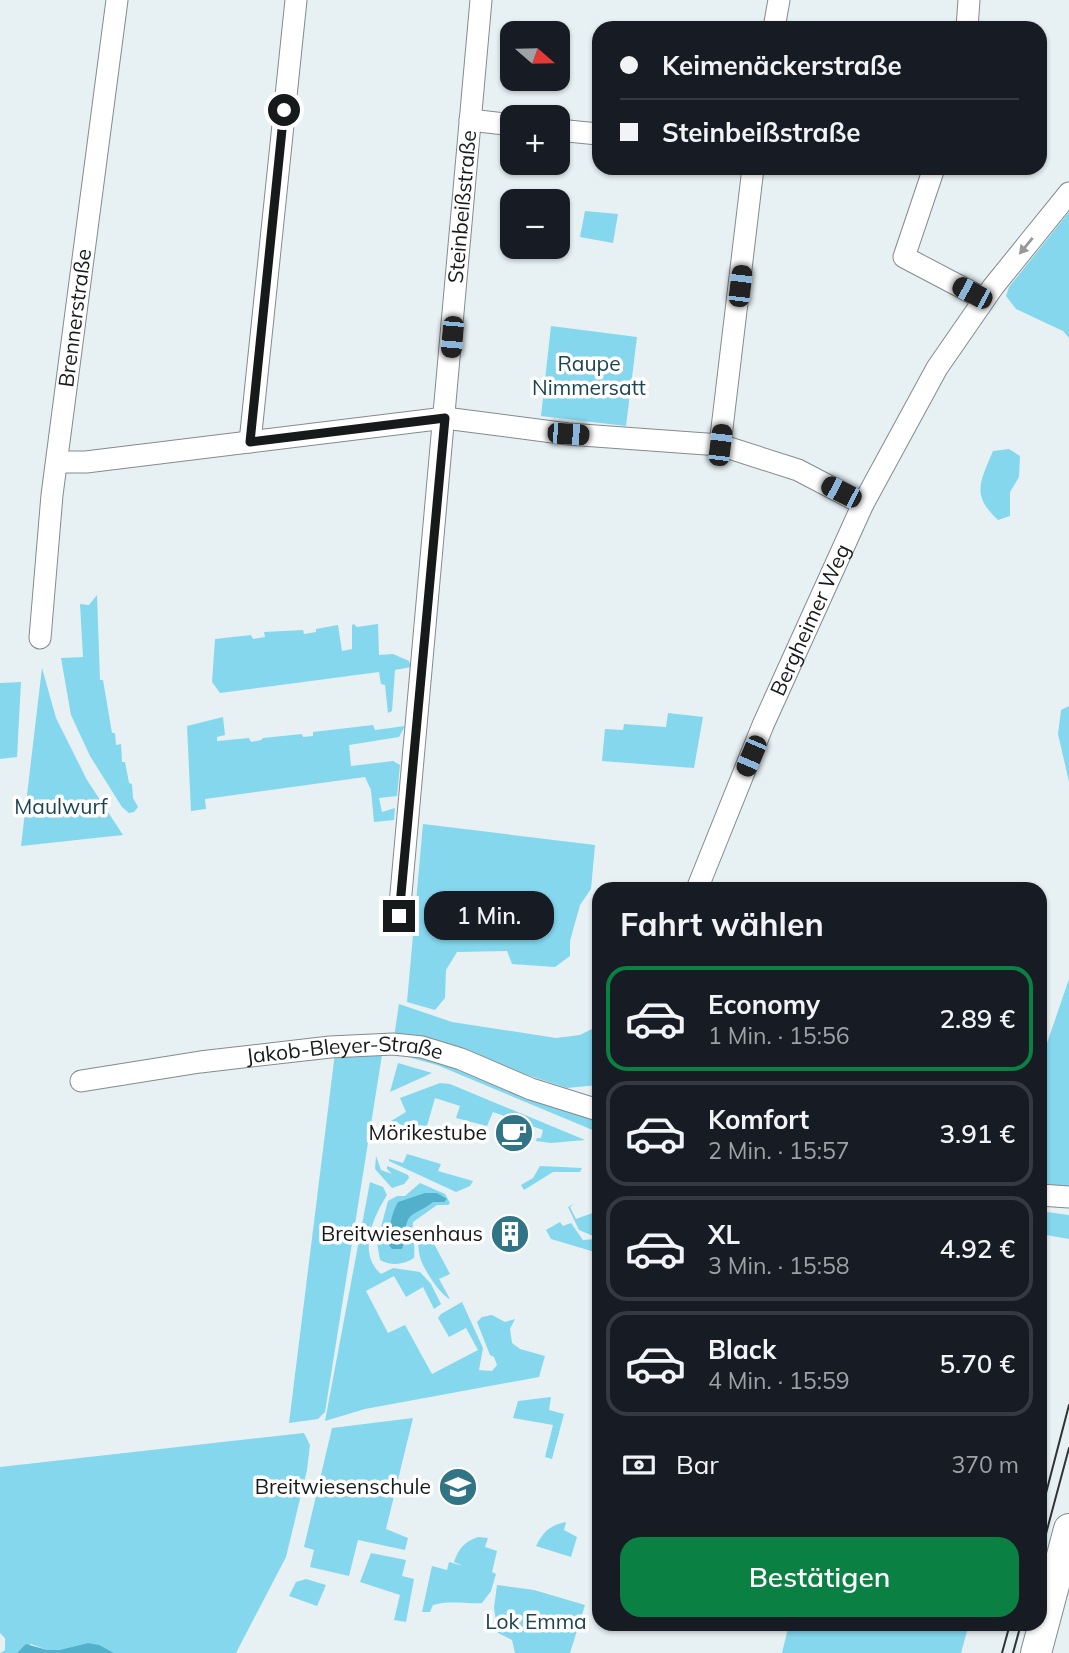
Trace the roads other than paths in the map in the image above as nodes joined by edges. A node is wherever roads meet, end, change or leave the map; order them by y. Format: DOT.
graph roads {
  1 [pos="117,0"];
  2 [pos="296,0"];
  3 [pos="481,0"];
  4 [pos="779,0"];
  5 [pos="969,0"];
  6 [pos="775,21"];
  7 [pos="968,21"];
  8 [pos="470,120"];
  9 [pos="500,123"];
  10 [pos="570,131"];
  11 [pos="592,133"];
  12 [pos="752,175"];
  13 [pos="931,175"];
  14 [pos="1069,193"];
  15 [pos="984,299"];
  16 [pos="445,418"];
  17 [pos="250,442"];
  18 [pos="720,445"];
  19 [pos="57,462"];
  20 [pos="863,504"];
  21 [pos="40,638"];
  22 [pos="699,882"];
  23 [pos="399,916"];
  24 [pos="81,1081"];
  25 [pos="592,1108"];
  26 [pos="1047,1195"];
  27 [pos="1069,1197"];
  28 [pos="1069,1529"];
  29 [pos="1047,1612"];
  30 [pos="1042,1631"];
  31 [pos="1036,1653"];
  1 -- 19 [label="street, Brennerstraße"];
  2 -- 17 [label="street"];
  3 -- 8 [label="street, Steinbeißstraße"];
  4 -- 6 [label="street"];
  5 -- 7 [label="street"];
  8 -- 9 [label="street"];
  8 -- 16 [label="street, Steinbeißstraße"];
  10 -- 11 [label="street"];
  12 -- 18 [label="street"];
  13 -- 15 [label="street"];
  14 -- 15 [label="street, Bergheimer Weg, one-way"];
  15 -- 20 [label="street, Bergheimer Weg"];
  16 -- 17 [label="street"];
  16 -- 18 [label="street"];
  16 -- 23 [label="street, Steinbeißstraße"];
  17 -- 19 [label="street"];
  18 -- 20 [label="street"];
  19 -- 21 [label="street, Brennerstraße"];
  20 -- 22 [label="street, Bergheimer Weg"];
  24 -- 25 [label="street, Jakob-Bleyer-Straße"];
  26 -- 27 [label="street"];
  28 -- 29 [label="main road"];
  30 -- 31 [label="main road"];
}
